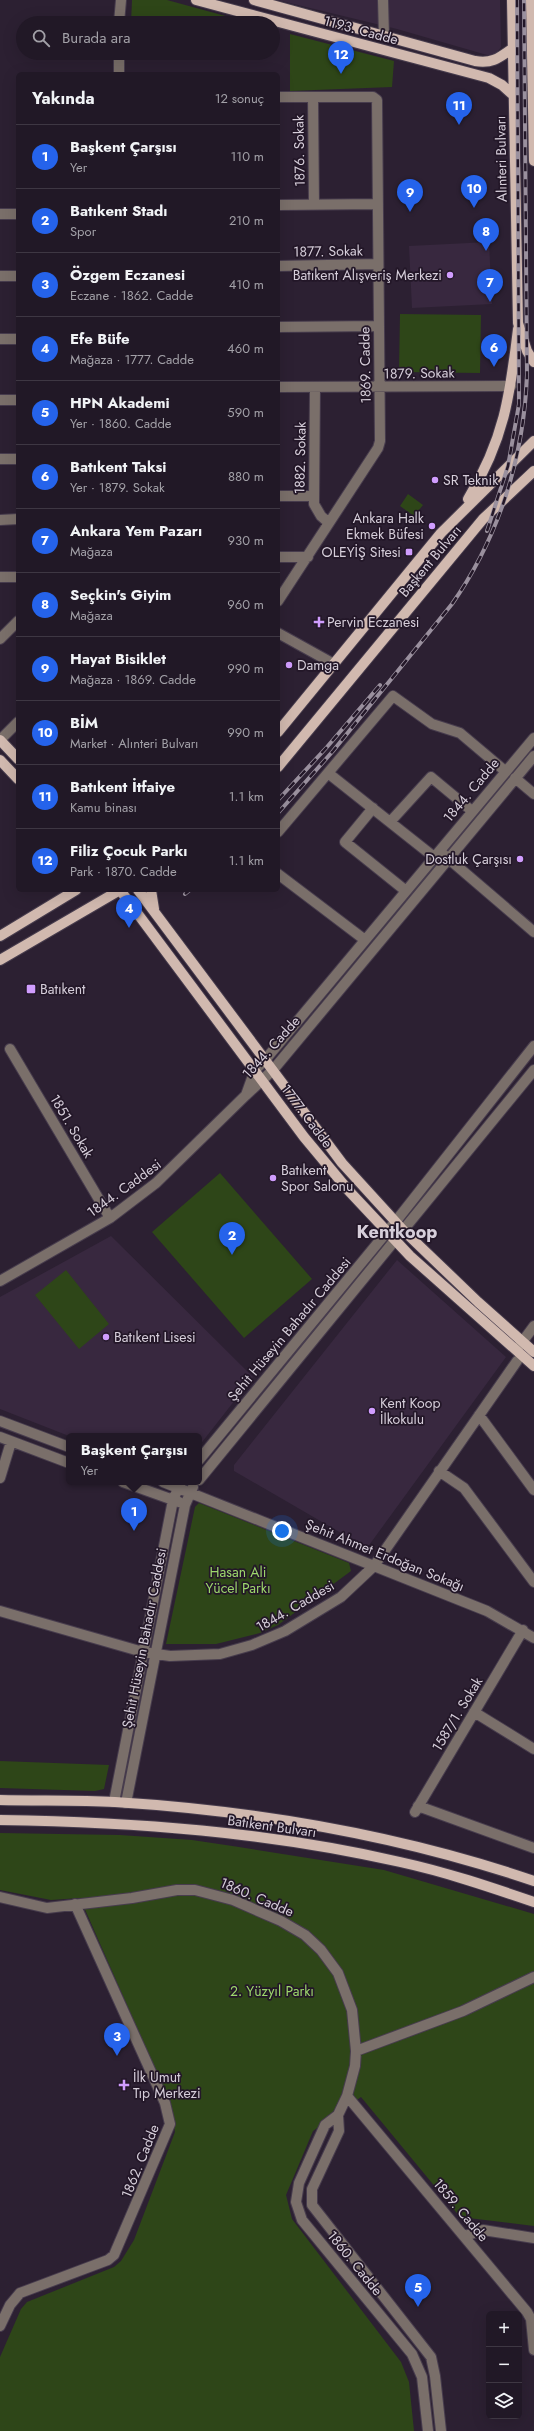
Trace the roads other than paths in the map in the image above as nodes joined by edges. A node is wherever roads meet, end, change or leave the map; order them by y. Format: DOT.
graph roads {
  1 [pos="121,0"];
  2 [pos="196,0"];
  3 [pos="255,0"];
  4 [pos="383,0"];
  5 [pos="512,0"];
  6 [pos="531,0"];
  7 [pos="120,16"];
  8 [pos="256,16"];
  9 [pos="280,22"];
  10 [pos="384,36"];
  11 [pos="513,48"];
  12 [pos="119,60"];
  13 [pos="119,72"];
  14 [pos="514,96"];
  15 [pos="280,97"];
  16 [pos="313,97"];
  17 [pos="533,106"];
  18 [pos="534,161"];
  19 [pos="378,204"];
  20 [pos="314,205"];
  21 [pos="280,206"];
  22 [pos="0,214"];
  23 [pos="16,214"];
  24 [pos="378,264"];
  25 [pos="280,266"];
  26 [pos="0,276"];
  27 [pos="16,276"];
  28 [pos="518,323"];
  29 [pos="379,326"];
  30 [pos="280,327"];
  31 [pos="0,339"];
  32 [pos="16,339"];
  33 [pos="534,362"];
  34 [pos="511,386"];
  35 [pos="280,387"];
  36 [pos="315,388"];
  37 [pos="380,388"];
  38 [pos="0,400"];
  39 [pos="16,400"];
  40 [pos="534,441"];
  41 [pos="0,458"];
  42 [pos="16,459"];
  43 [pos="534,471"];
  44 [pos="280,496"];
  45 [pos="314,496"];
  46 [pos="459,513"];
  47 [pos="16,519"];
  48 [pos="0,520"];
  49 [pos="329,523"];
  50 [pos="280,557"];
  51 [pos="308,557"];
  52 [pos="0,577"];
  53 [pos="16,577"];
  54 [pos="280,598"];
  55 [pos="16,623"];
  56 [pos="280,634"];
  57 [pos="0,639"];
  58 [pos="334,664"];
  59 [pos="16,724"];
  60 [pos="280,730"];
  61 [pos="534,738"];
  62 [pos="0,740"];
  63 [pos="534,756"];
  64 [pos="16,757"];
  65 [pos="0,760"];
  66 [pos="280,765"];
  67 [pos="506,771"];
  68 [pos="328,773"];
  69 [pos="16,777"];
  70 [pos="515,778"];
  71 [pos="534,794"];
  72 [pos="372,808"];
  73 [pos="472,811"];
  74 [pos="390,822"];
  75 [pos="280,830"];
  76 [pos="437,854"];
  77 [pos="448,858"];
  78 [pos="280,876"];
  79 [pos="406,891"];
  80 [pos="71,892"];
  81 [pos="117,892"];
  82 [pos="121,892"];
  83 [pos="140,892"];
  84 [pos="151,892"];
  85 [pos="154,911"];
  86 [pos="534,932"];
  87 [pos="0,936"];
  88 [pos="365,940"];
  89 [pos="0,960"];
  90 [pos="534,1046"];
  91 [pos="10,1049"];
  92 [pos="266,1060"];
  93 [pos="254,1070"];
  94 [pos="273,1070"];
  95 [pos="534,1070"];
  96 [pos="262,1080"];
  97 [pos="246,1095"];
  98 [pos="110,1218"];
  99 [pos="395,1221"];
  100 [pos="404,1231"];
  101 [pos="386,1233"];
  102 [pos="395,1242"];
  103 [pos="0,1281"];
  104 [pos="534,1326"];
  105 [pos="523,1341"];
  106 [pos="533,1350"];
  107 [pos="519,1357"];
  108 [pos="534,1366"];
  109 [pos="479,1415"];
  110 [pos="0,1421"];
  111 [pos="0,1437"];
  112 [pos="11,1442"];
  113 [pos="66,1446"];
  114 [pos="202,1456"];
  115 [pos="66,1462"];
  116 [pos="439,1471"];
  117 [pos="202,1476"];
  118 [pos="0,1478"];
  119 [pos="130,1485"];
  120 [pos="179,1485"];
  121 [pos="195,1485"];
  122 [pos="534,1490"];
  123 [pos="190,1492"];
  124 [pos="173,1500"];
  125 [pos="185,1505"];
  126 [pos="374,1566"];
  127 [pos="534,1582"];
  128 [pos="0,1611"];
  129 [pos="523,1630"];
  130 [pos="534,1638"];
  131 [pos="143,1652"];
  132 [pos="155,1654"];
  133 [pos="474,1712"];
  134 [pos="532,1744"];
  135 [pos="0,1800"];
  136 [pos="114,1802"];
  137 [pos="126,1803"];
  138 [pos="0,1820"];
  139 [pos="534,1848"];
  140 [pos="534,1881"];
  141 [pos="0,1897"];
  142 [pos="534,1902"];
  143 [pos="75,1904"];
  144 [pos="534,1977"];
  145 [pos="356,2052"];
  146 [pos="347,2096"];
  147 [pos="338,2115"];
  148 [pos="464,2236"];
  149 [pos="534,2238"];
  150 [pos="0,2326"];
  151 [pos="534,2350"];
  152 [pos="428,2431"];
  153 [pos="441,2431"];
  1 -- 7 [label="street"];
  2 -- 8 [label="main road, 1193. Cadde"];
  3 -- 10 [label="main road, 1193. Cadde"];
  4 -- 10 [label="street"];
  5 -- 11 [label="main road, Alınteri Bulvarı"];
  6 -- 17 [label="main road"];
  9 -- 14 [label="main road, 1193. Cadde"];
  10 -- 11 [label="main road, 1193. Cadde"];
  11 -- 14 [label="main road, Alınteri Bulvarı"];
  12 -- 13 [label="street"];
  14 -- 28 [label="main road, Alınteri Bulvarı"];
  15 -- 16 [label="street"];
  16 -- 19 [label="street, 1869. Cadde"];
  16 -- 20 [label="street, 1876. Sokak"];
  17 -- 18 [label="main road"];
  19 -- 20 [label="street"];
  19 -- 24 [label="street, 1869. Cadde"];
  20 -- 21 [label="street"];
  22 -- 23 [label="street"];
  24 -- 25 [label="street, 1877. Sokak"];
  24 -- 29 [label="street, 1869. Cadde"];
  26 -- 27 [label="street"];
  28 -- 33 [label="main road, Alınteri Bulvarı"];
  28 -- 34 [label="main road"];
  29 -- 30 [label="street"];
  29 -- 37 [label="street, 1869. Cadde"];
  31 -- 32 [label="street"];
  34 -- 37 [label="street, 1879. Sokak"];
  34 -- 46 [label="main road"];
  35 -- 36 [label="street, 1879. Sokak"];
  36 -- 37 [label="street, 1879. Sokak"];
  36 -- 45 [label="street, 1882. Sokak"];
  37 -- 49 [label="street, 1869. Cadde"];
  38 -- 39 [label="street"];
  40 -- 46 [label="main road, Başkent Bulvarı"];
  41 -- 42 [label="street"];
  43 -- 66 [label="main road, Başkent Bulvarı"];
  44 -- 45 [label="street"];
  45 -- 49 [label="street, 1882. Sokak"];
  46 -- 58 [label="main road, Başkent Bulvarı"];
  47 -- 48 [label="street"];
  49 -- 51 [label="street, 1869. Cadde"];
  50 -- 51 [label="street"];
  51 -- 54 [label="street, 1869. Cadde"];
  52 -- 53 [label="street"];
  55 -- 57 [label="street"];
  56 -- 58 [label="street"];
  58 -- 60 [label="main road, Başkent Bulvarı"];
  59 -- 62 [label="street"];
  61 -- 67 [label="street, 1844. Cadde"];
  62 -- 64 [label="main road"];
  63 -- 70 [label="street, 1844. Cadde"];
  65 -- 69 [label="main road"];
  67 -- 68 [label="street"];
  67 -- 73 [label="street, 1844. Cadde"];
  68 -- 72 [label="street"];
  68 -- 75 [label="street"];
  70 -- 71 [label="street"];
  70 -- 77 [label="street, 1844. Cadde"];
  72 -- 74 [label="street"];
  72 -- 79 [label="street"];
  73 -- 74 [label="street"];
  73 -- 76 [label="street, 1844. Cadde"];
  74 -- 76 [label="street"];
  76 -- 77 [label="street"];
  76 -- 79 [label="street, 1844. Cadde"];
  77 -- 86 [label="street"];
  77 -- 94 [label="street, 1844. Cadde"];
  78 -- 88 [label="street"];
  79 -- 88 [label="street, 1844. Cadde"];
  80 -- 87 [label="main road"];
  81 -- 89 [label="main road"];
  82 -- 93 [label="main road, 1777. Cadde"];
  83 -- 85 [label="main road, 1777. Cadde"];
  84 -- 85 [label="main road"];
  85 -- 92 [label="main road, 1777. Cadde"];
  88 -- 92 [label="street, 1844. Cadde"];
  90 -- 99 [label="street, Şehit Hüseyin Bahadır Caddesi"];
  91 -- 98 [label="street, 1851. Sokak"];
  92 -- 93 [label="street, 1844. Cadde"];
  92 -- 94 [label="main road, 1777. Cadde"];
  93 -- 96 [label="main road, 1777. Cadde"];
  93 -- 97 [label="street, 1844. Cadde"];
  94 -- 96 [label="street, 1844. Cadde"];
  94 -- 99 [label="main road, 1777. Cadde"];
  95 -- 100 [label="street, Şehit Hüseyin Bahadır Caddesi"];
  96 -- 97 [label="street, 1844. Cadde"];
  96 -- 101 [label="main road, 1777. Cadde"];
  97 -- 98 [label="street, 1844. Caddesi"];
  98 -- 103 [label="street, 1844. Caddesi"];
  99 -- 100 [label="main road, 1777. Cadde"];
  99 -- 101 [label="street, Şehit Hüseyin Bahadır Caddesi"];
  100 -- 102 [label="street, Şehit Hüseyin Bahadır Caddesi"];
  100 -- 105 [label="main road, 1777. Cadde"];
  101 -- 102 [label="main road, 1777. Cadde"];
  101 -- 114 [label="street, Şehit Hüseyin Bahadır Caddesi"];
  102 -- 107 [label="main road, 1777. Cadde"];
  102 -- 117 [label="street, Şehit Hüseyin Bahadır Caddesi"];
  104 -- 105 [label="street"];
  105 -- 106 [label="main road, 1777. Cadde"];
  105 -- 107 [label="street"];
  106 -- 107 [label="street"];
  107 -- 108 [label="main road, 1777. Cadde"];
  107 -- 109 [label="street, 1844. Caddesi"];
  109 -- 116 [label="street, 1844. Caddesi"];
  109 -- 122 [label="street"];
  110 -- 113 [label="street"];
  111 -- 112 [label="street"];
  112 -- 115 [label="street"];
  112 -- 118 [label="street"];
  116 -- 126 [label="street, 1844. Caddesi"];
  116 -- 127 [label="street"];
  119 -- 124 [label="street"];
  120 -- 123 [label="street, Şehit Ahmet Erdoğan Sokağı"];
  120 -- 124 [label="street, Şehit Hüseyin Bahadır Caddesi"];
  121 -- 123 [label="street, Şehit Hüseyin Bahadır Caddesi"];
  123 -- 125 [label="street, Şehit Hüseyin Bahadır Caddesi"];
  123 -- 126 [label="street, Şehit Ahmet Erdoğan Sokağı"];
  124 -- 125 [label="street"];
  124 -- 131 [label="street, Şehit Hüseyin Bahadır Caddesi"];
  125 -- 132 [label="street, Şehit Hüseyin Bahadır Caddesi"];
  126 -- 129 [label="street, Şehit Ahmet Erdoğan Sokağı"];
  126 -- 132 [label="street, 1844. Caddesi"];
  128 -- 131 [label="street, 1844. Caddesi"];
  129 -- 130 [label="street, Şehit Ahmet Erdoğan Sokağı"];
  129 -- 133 [label="street, 1587/1. Sokak"];
  131 -- 132 [label="street, 1844. Caddesi"];
  131 -- 136 [label="street, Şehit Hüseyin Bahadır Caddesi"];
  132 -- 137 [label="street, Şehit Hüseyin Bahadır Caddesi"];
  133 -- 134 [label="street"];
  133 -- 139 [label="street, 1587/1. Sokak"];
  135 -- 136 [label="main road, Batıkent Bulvarı"];
  136 -- 137 [label="main road, Batıkent Bulvarı"];
  137 -- 140 [label="main road, Batıkent Bulvarı"];
  138 -- 142 [label="main road, Batıkent Bulvarı"];
  141 -- 143 [label="street, 1860. Cadde"];
  143 -- 145 [label="street, 1860. Cadde"];
  143 -- 150 [label="street, 1862. Cadde"];
  144 -- 145 [label="street"];
  145 -- 146 [label="street, 1860. Cadde"];
  146 -- 147 [label="street, 1860. Cadde"];
  146 -- 148 [label="street, 1859. Cadde"];
  147 -- 152 [label="street, 1860. Cadde"];
  147 -- 153 [label="street, 1860. Cadde"];
  148 -- 149 [label="street"];
  148 -- 151 [label="street, 1859. Cadde"];
}
